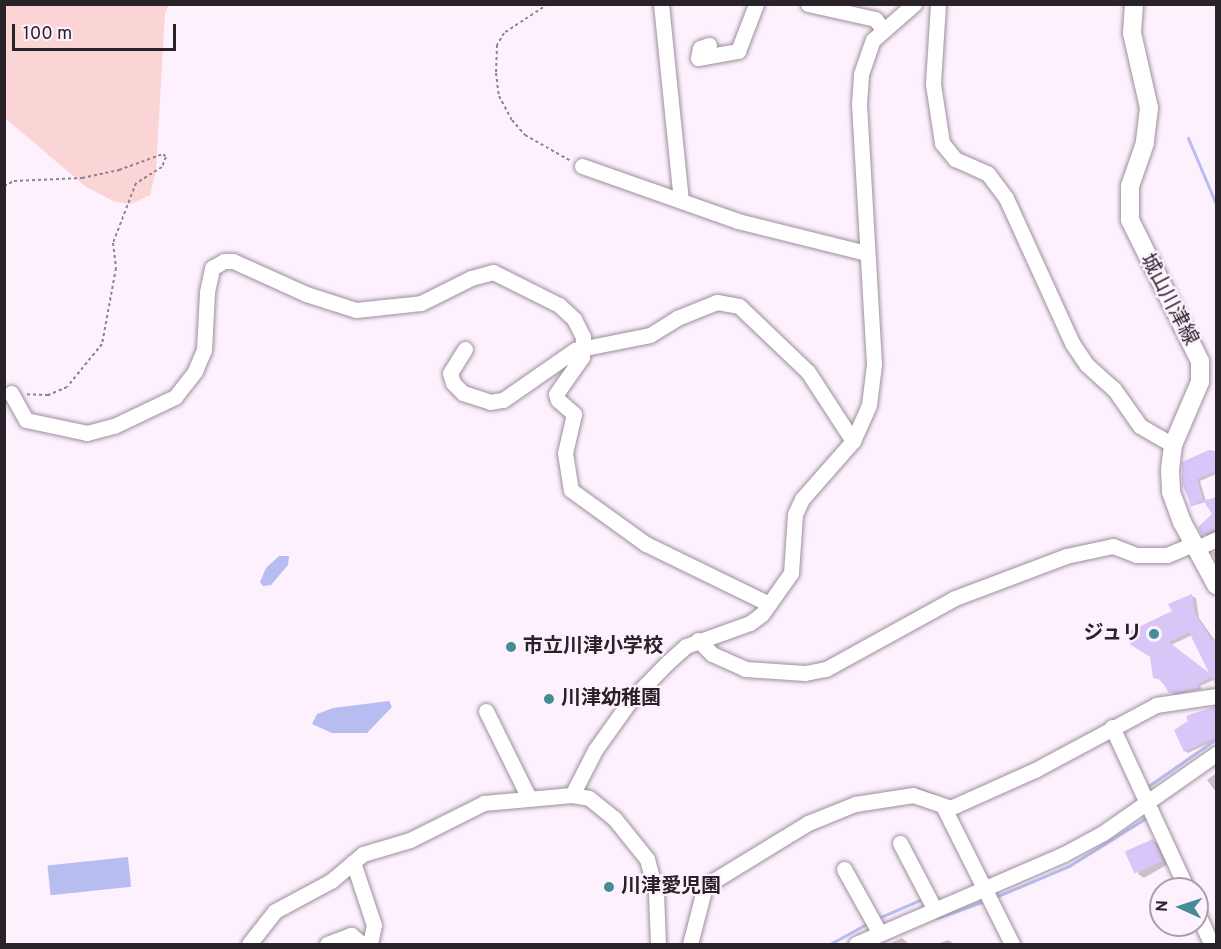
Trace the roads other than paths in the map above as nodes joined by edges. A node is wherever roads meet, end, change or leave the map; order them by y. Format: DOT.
graph roads {
  1 [pos="661,4"];
  2 [pos="756,4"];
  3 [pos="808,4"];
  4 [pos="914,4"];
  5 [pos="938,4"];
  6 [pos="1134,4"];
  7 [pos="884,30"];
  8 [pos="709,45"];
  9 [pos="582,166"];
  10 [pos="681,200"];
  11 [pos="866,253"];
  12 [pos="465,349"];
  13 [pos="585,349"];
  14 [pos="11,393"];
  15 [pos="853,441"];
  16 [pos="1173,445"];
  17 [pos="1216,539"];
  18 [pos="1194,547"];
  19 [pos="1216,585"];
  20 [pos="769,604"];
  21 [pos="698,640"];
  22 [pos="1216,696"];
  23 [pos="486,711"];
  24 [pos="1112,727"];
  25 [pos="1216,754"];
  26 [pos="572,795"];
  27 [pos="528,796"];
  28 [pos="1148,802"];
  29 [pos="944,808"];
  30 [pos="900,843"];
  31 [pos="352,862"];
  32 [pos="844,869"];
  33 [pos="1182,877"];
  34 [pos="988,895"];
  35 [pos="934,908"];
  36 [pos="875,924"];
  37 [pos="249,945"];
  38 [pos="327,945"];
  39 [pos="362,945"];
  40 [pos="370,945"];
  41 [pos="658,945"];
  42 [pos="690,945"];
  43 [pos="856,945"];
  44 [pos="1012,945"];
  1 -- 10 [label="street"];
  2 -- 8 [label="street"];
  3 -- 7 [label="street"];
  4 -- 7 [label="street"];
  5 -- 16 [label="street"];
  6 -- 16 [label="main road, 城山川津線"];
  7 -- 11 [label="street"];
  9 -- 10 [label="street"];
  10 -- 11 [label="street"];
  11 -- 15 [label="street"];
  12 -- 13 [label="street"];
  13 -- 14 [label="street"];
  13 -- 15 [label="street"];
  13 -- 20 [label="street"];
  15 -- 20 [label="street"];
  16 -- 18 [label="main road, 城山川津線"];
  17 -- 18 [label="street"];
  18 -- 19 [label="main road, 城山川津線"];
  18 -- 21 [label="street"];
  20 -- 21 [label="street"];
  21 -- 26 [label="street"];
  22 -- 24 [label="street"];
  23 -- 27 [label="street"];
  24 -- 28 [label="street"];
  24 -- 29 [label="street"];
  25 -- 28 [label="street"];
  26 -- 27 [label="street"];
  26 -- 41 [label="street"];
  27 -- 31 [label="street"];
  28 -- 33 [label="street"];
  28 -- 34 [label="street"];
  29 -- 34 [label="street"];
  29 -- 42 [label="street"];
  30 -- 35 [label="street"];
  31 -- 37 [label="street"];
  31 -- 40 [label="street"];
  32 -- 36 [label="street"];
  34 -- 35 [label="street"];
  34 -- 44 [label="street"];
  35 -- 36 [label="street"];
  36 -- 43 [label="street"];
  38 -- 39 [label="street"];
}
